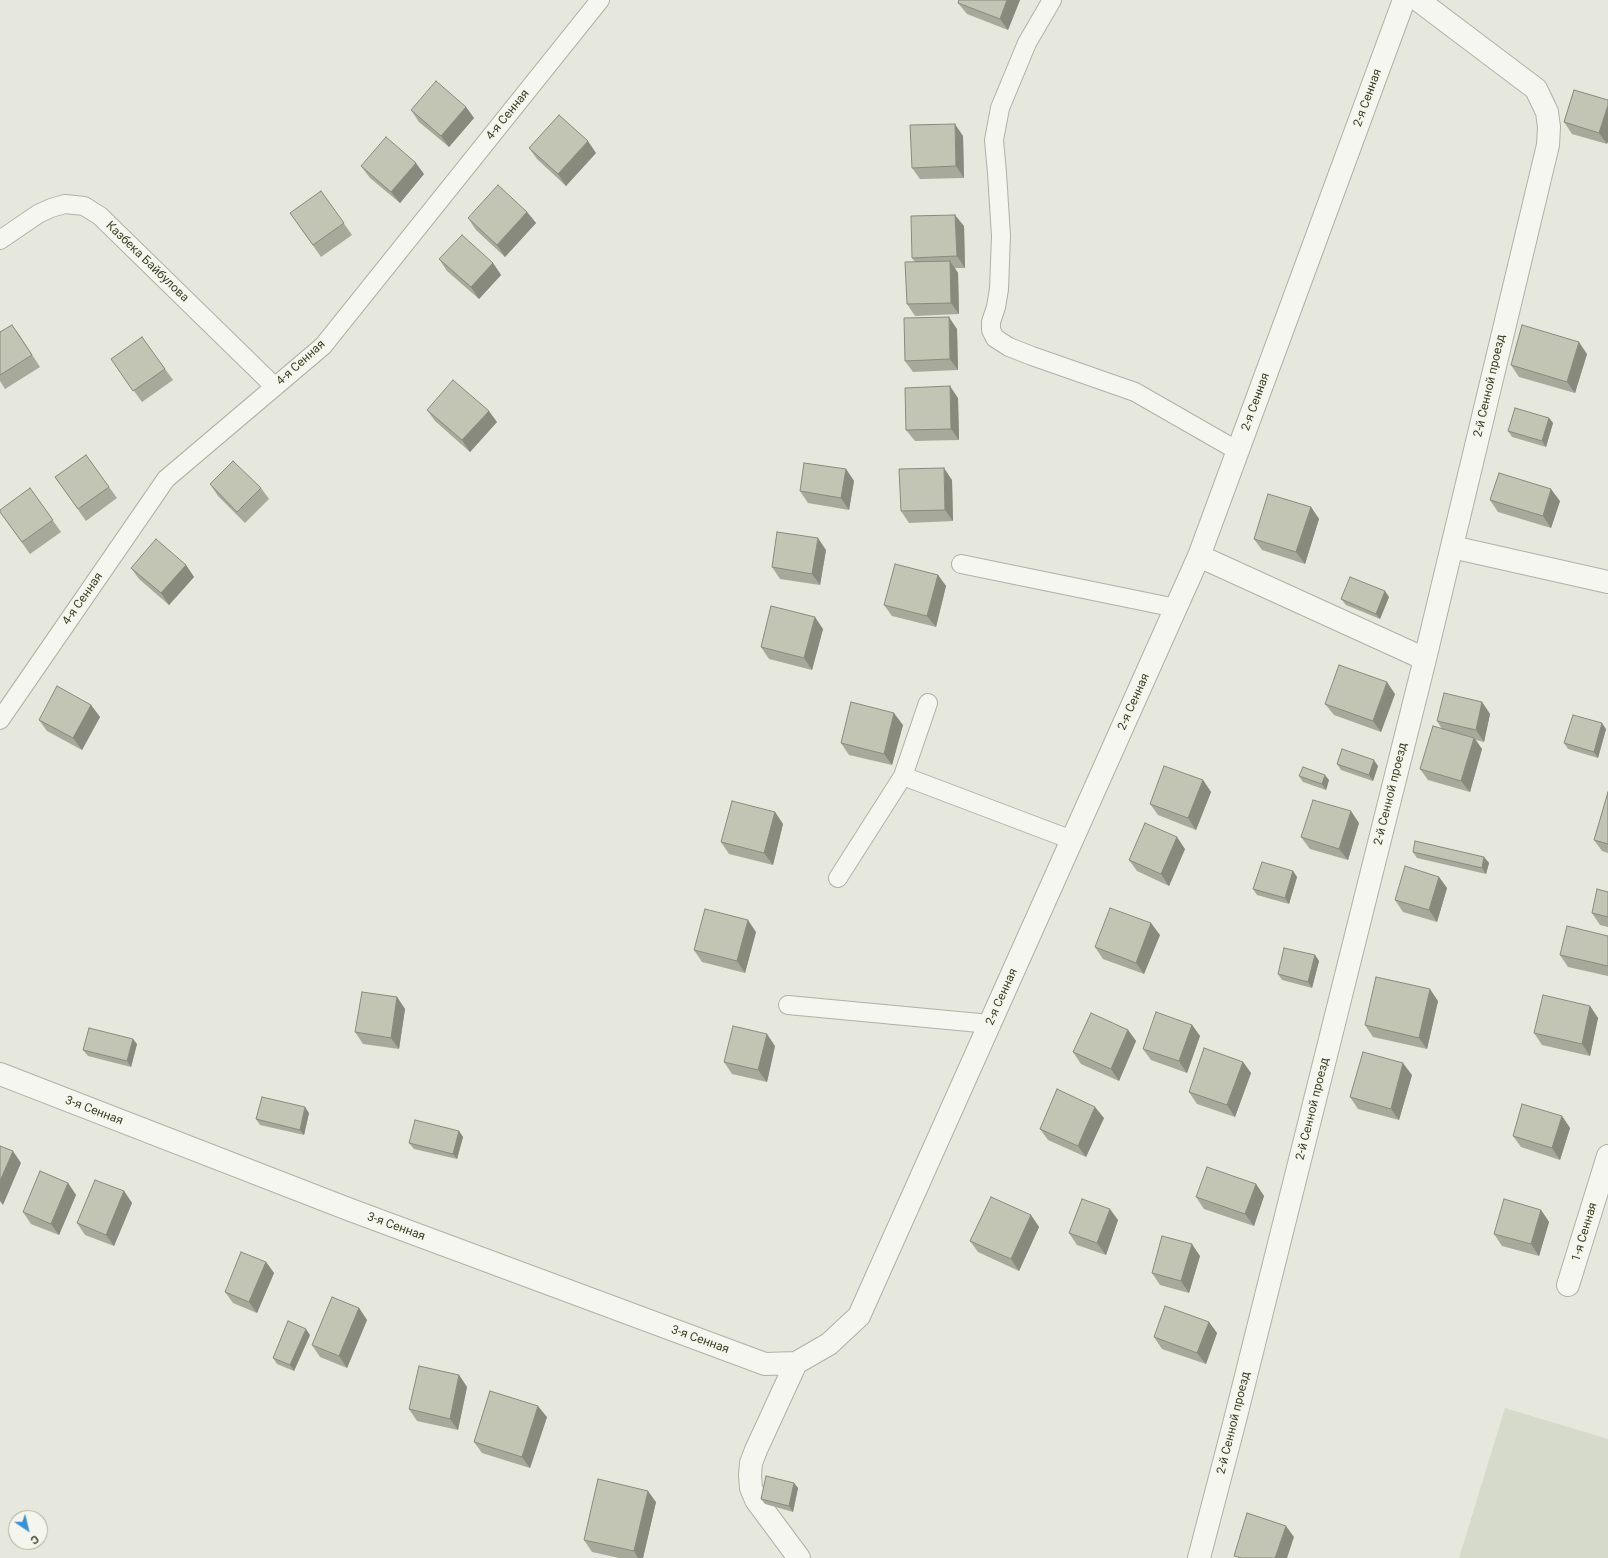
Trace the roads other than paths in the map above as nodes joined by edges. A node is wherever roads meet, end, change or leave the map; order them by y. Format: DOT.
graph roads {
  1 [pos="600,0"];
  2 [pos="1052,0"];
  3 [pos="1404,0"];
  4 [pos="1418,0"];
  5 [pos="0,240"];
  6 [pos="275,387"];
  7 [pos="1238,451"];
  8 [pos="1452,547"];
  9 [pos="1199,556"];
  10 [pos="961,564"];
  11 [pos="1608,582"];
  12 [pos="1176,608"];
  13 [pos="1425,659"];
  14 [pos="928,704"];
  15 [pos="0,720"];
  16 [pos="903,776"];
  17 [pos="1072,840"];
  18 [pos="838,878"];
  19 [pos="788,1005"];
  20 [pos="990,1024"];
  21 [pos="0,1074"];
  22 [pos="1608,1156"];
  23 [pos="1568,1286"];
  24 [pos="796,1363"];
  25 [pos="799,1558"];
  26 [pos="1199,1558"];
  1 -- 6 [label="lane, 4-я Сенная"];
  2 -- 7 [label="lane"];
  3 -- 7 [label="street, 2-я Сенная"];
  4 -- 8 [label="street, 2-й Сенной проезд"];
  5 -- 6 [label="lane, Казбека Байбулова"];
  6 -- 15 [label="lane, 4-я Сенная"];
  7 -- 9 [label="street, 2-я Сенная"];
  8 -- 11 [label="street"];
  8 -- 13 [label="street, 2-й Сенной проезд"];
  9 -- 12 [label="street, 2-я Сенная"];
  9 -- 13 [label="street"];
  10 -- 12 [label="lane"];
  12 -- 17 [label="street, 2-я Сенная"];
  13 -- 26 [label="street, 2-й Сенной проезд"];
  14 -- 16 [label="lane"];
  16 -- 17 [label="lane"];
  16 -- 18 [label="lane"];
  17 -- 20 [label="street, 2-я Сенная"];
  19 -- 20 [label="lane"];
  20 -- 24 [label="street, 2-я Сенная"];
  21 -- 24 [label="street, 3-я Сенная"];
  22 -- 23 [label="street, 1-я Сенная"];
  24 -- 25 [label="street"];
}
